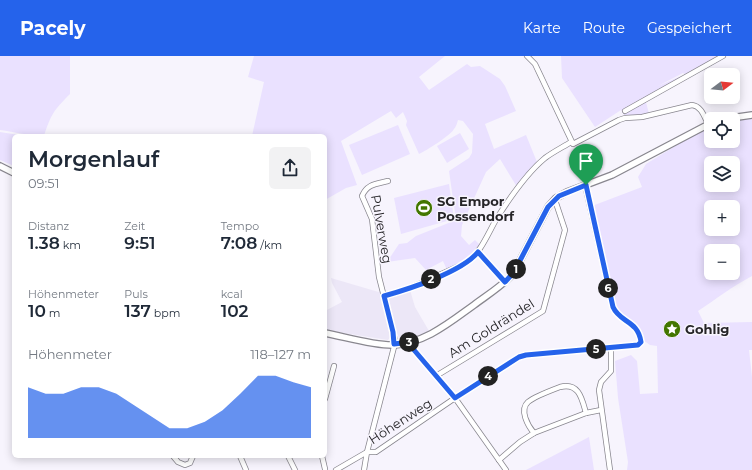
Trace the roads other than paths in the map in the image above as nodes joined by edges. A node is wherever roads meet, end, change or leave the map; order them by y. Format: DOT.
graph roads {
  1 [pos="528,56"];
  2 [pos="723,56"];
  3 [pos="625,111"];
  4 [pos="704,115"];
  5 [pos="752,115"];
  6 [pos="740,117"];
  7 [pos="704,126"];
  8 [pos="571,142"];
  9 [pos="0,166"];
  10 [pos="12,172"];
  11 [pos="388,181"];
  12 [pos="586,185"];
  13 [pos="555,200"];
  14 [pos="478,252"];
  15 [pos="505,282"];
  16 [pos="384,296"];
  17 [pos="327,333"];
  18 [pos="410,342"];
  19 [pos="394,344"];
  20 [pos="611,348"];
  21 [pos="334,366"];
  22 [pos="436,376"];
  23 [pos="327,389"];
  24 [pos="455,398"];
  25 [pos="601,410"];
  26 [pos="586,413"];
  27 [pos="534,433"];
  28 [pos="367,452"];
  29 [pos="175,458"];
  30 [pos="192,458"];
  31 [pos="241,458"];
  32 [pos="289,458"];
  33 [pos="322,458"];
  34 [pos="499,460"];
  35 [pos="325,469"];
  36 [pos="246,470"];
  37 [pos="295,470"];
  38 [pos="336,470"];
  39 [pos="364,470"];
  40 [pos="506,470"];
  41 [pos="610,470"];
  1 -- 8 [label="street"];
  2 -- 3 [label="street"];
  4 -- 8 [label="street"];
  5 -- 6 [label="main road"];
  7 -- 12 [label="main road"];
  8 -- 14 [label="street"];
  9 -- 10 [label="main road"];
  11 -- 16 [label="street, Pulverweg"];
  12 -- 13 [label="main road"];
  12 -- 20 [label="street, Höhenweg"];
  13 -- 15 [label="main road"];
  13 -- 22 [label="street, Am Goldrändel"];
  14 -- 15 [label="street"];
  14 -- 16 [label="street"];
  15 -- 18 [label="main road"];
  16 -- 19 [label="street, Pulverweg"];
  17 -- 19 [label="main road"];
  18 -- 19 [label="main road"];
  18 -- 22 [label="street"];
  19 -- 28 [label="street"];
  20 -- 24 [label="street, Höhenweg"];
  20 -- 25 [label="street"];
  21 -- 23 [label="street"];
  22 -- 24 [label="street"];
  24 -- 28 [label="street, Höhenweg"];
  24 -- 34 [label="street"];
  25 -- 26 [label="street"];
  25 -- 41 [label="street"];
  26 -- 27 [label="street"];
  26 -- 27 [label="street"];
  27 -- 34 [label="street"];
  28 -- 38 [label="street, Höhenweg"];
  28 -- 39 [label="street"];
  29 -- 30 [label="street"];
  31 -- 36 [label="street"];
  32 -- 37 [label="street"];
  33 -- 35 [label="street"];
  34 -- 40 [label="street"];
}
